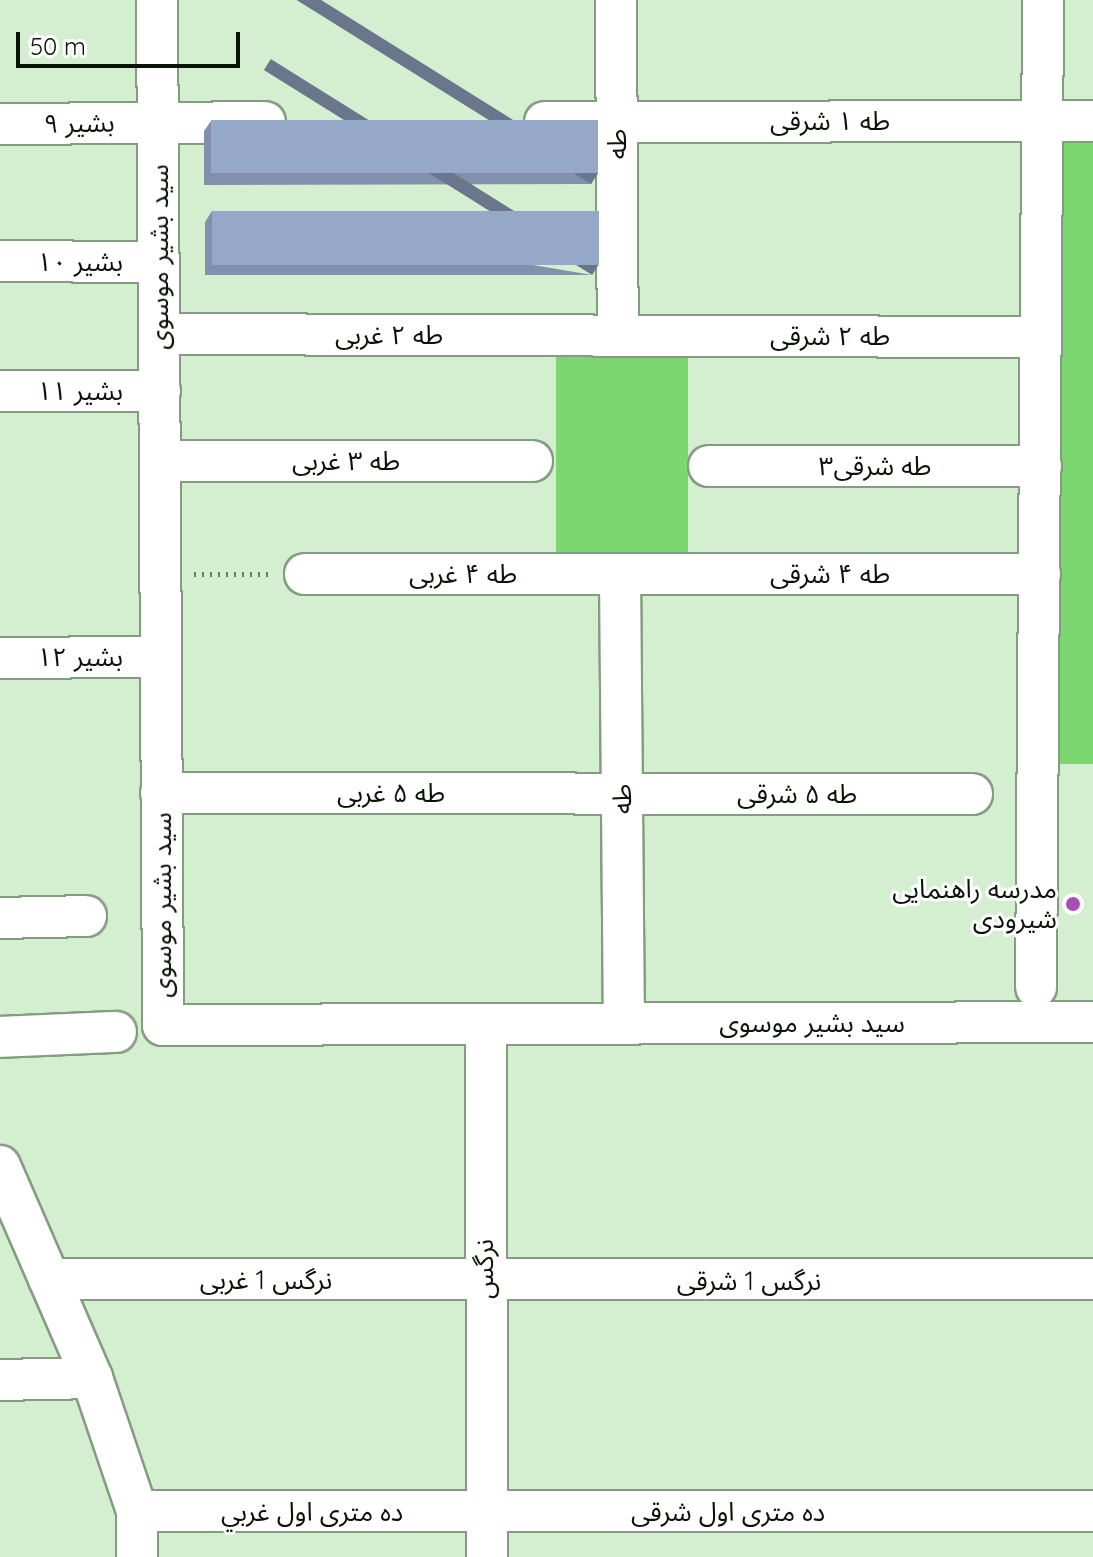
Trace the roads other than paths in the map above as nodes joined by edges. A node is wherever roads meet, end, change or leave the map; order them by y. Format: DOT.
graph roads {
  1 [pos="157,0"];
  2 [pos="616,0"];
  3 [pos="1043,0"];
  4 [pos="1042,121"];
  5 [pos="1093,121"];
  6 [pos="159,122"];
  7 [pos="308,122"];
  8 [pos="509,122"];
  9 [pos="617,122"];
  10 [pos="0,124"];
  11 [pos="0,261"];
  12 [pos="159,262"];
  13 [pos="160,334"];
  14 [pos="618,336"];
  15 [pos="1041,337"];
  16 [pos="0,391"];
  17 [pos="160,391"];
  18 [pos="160,461"];
  19 [pos="532,461"];
  20 [pos="709,466"];
  21 [pos="1041,466"];
  22 [pos="305,574"];
  23 [pos="620,574"];
  24 [pos="1040,574"];
  25 [pos="161,657"];
  26 [pos="0,658"];
  27 [pos="161,793"];
  28 [pos="621,794"];
  29 [pos="972,794"];
  30 [pos="86,916"];
  31 [pos="0,918"];
  32 [pos="1036,987"];
  33 [pos="1093,1022"];
  34 [pos="624,1023"];
  35 [pos="486,1024"];
  36 [pos="116,1032"];
  37 [pos="0,1037"];
  38 [pos="0,1166"];
  39 [pos="49,1279"];
  40 [pos="1093,1279"];
  41 [pos="483,1282"];
  42 [pos="92,1378"];
  43 [pos="0,1380"];
  44 [pos="137,1511"];
  45 [pos="1093,1511"];
  46 [pos="487,1514"];
  47 [pos="137,1557"];
  48 [pos="487,1557"];
  1 -- 6 [label="street, سید بشیر موسوی"];
  2 -- 9 [label="street, طه"];
  3 -- 4 [label="street"];
  4 -- 5 [label="street, طه ۱ شرقی"];
  4 -- 9 [label="street, طه ۱ شرقی"];
  4 -- 15 [label="street"];
  6 -- 7 [label="street, بشیر ۹"];
  6 -- 10 [label="street, بشیر ۹"];
  6 -- 12 [label="street, سید بشیر موسوی"];
  8 -- 9 [label="street, طه ۱ شرقی"];
  9 -- 14 [label="street, طه"];
  11 -- 12 [label="street, بشیر ۱۰"];
  12 -- 13 [label="street, سید بشیر موسوی"];
  13 -- 14 [label="street, طه ۲ غربی"];
  13 -- 17 [label="street, سید بشیر موسوی"];
  14 -- 15 [label="street, طه ۲ شرقی"];
  15 -- 21 [label="street"];
  16 -- 17 [label="street, بشیر ۱۱"];
  17 -- 18 [label="street, سید بشیر موسوی"];
  18 -- 19 [label="street, طه ۳ غربی"];
  18 -- 25 [label="street, سید بشیر موسوی"];
  20 -- 21 [label="street, طه شرقی۳"];
  21 -- 24 [label="street"];
  22 -- 23 [label="street, طه ۴ غربی"];
  23 -- 24 [label="street, طه ۴ شرقی"];
  23 -- 28 [label="street, طه"];
  24 -- 32 [label="street"];
  25 -- 26 [label="street, بشیر ۱۲"];
  25 -- 27 [label="street, سید بشیر موسوی"];
  27 -- 28 [label="street, طه ۵ غربی"];
  27 -- 35 [label="street, سید بشیر موسوی"];
  28 -- 29 [label="street, طه ۵ شرقی"];
  28 -- 34 [label="street, طه"];
  30 -- 31 [label="street"];
  33 -- 34 [label="street, سید بشیر موسوی"];
  34 -- 35 [label="street, سید بشیر موسوی"];
  35 -- 41 [label="street, نرگس"];
  36 -- 37 [label="street"];
  38 -- 39 [label="street"];
  39 -- 41 [label="street, نرگس 1 غربی"];
  39 -- 42 [label="street"];
  40 -- 41 [label="street, نرگس 1 شرقی"];
  41 -- 46 [label="street, نرگس"];
  42 -- 43 [label="street"];
  42 -- 44 [label="street"];
  44 -- 46 [label="street, ده متری اول غربي"];
  44 -- 47 [label="street"];
  45 -- 46 [label="street, ده متری اول شرقی"];
  46 -- 48 [label="street, نرگس"];
}
